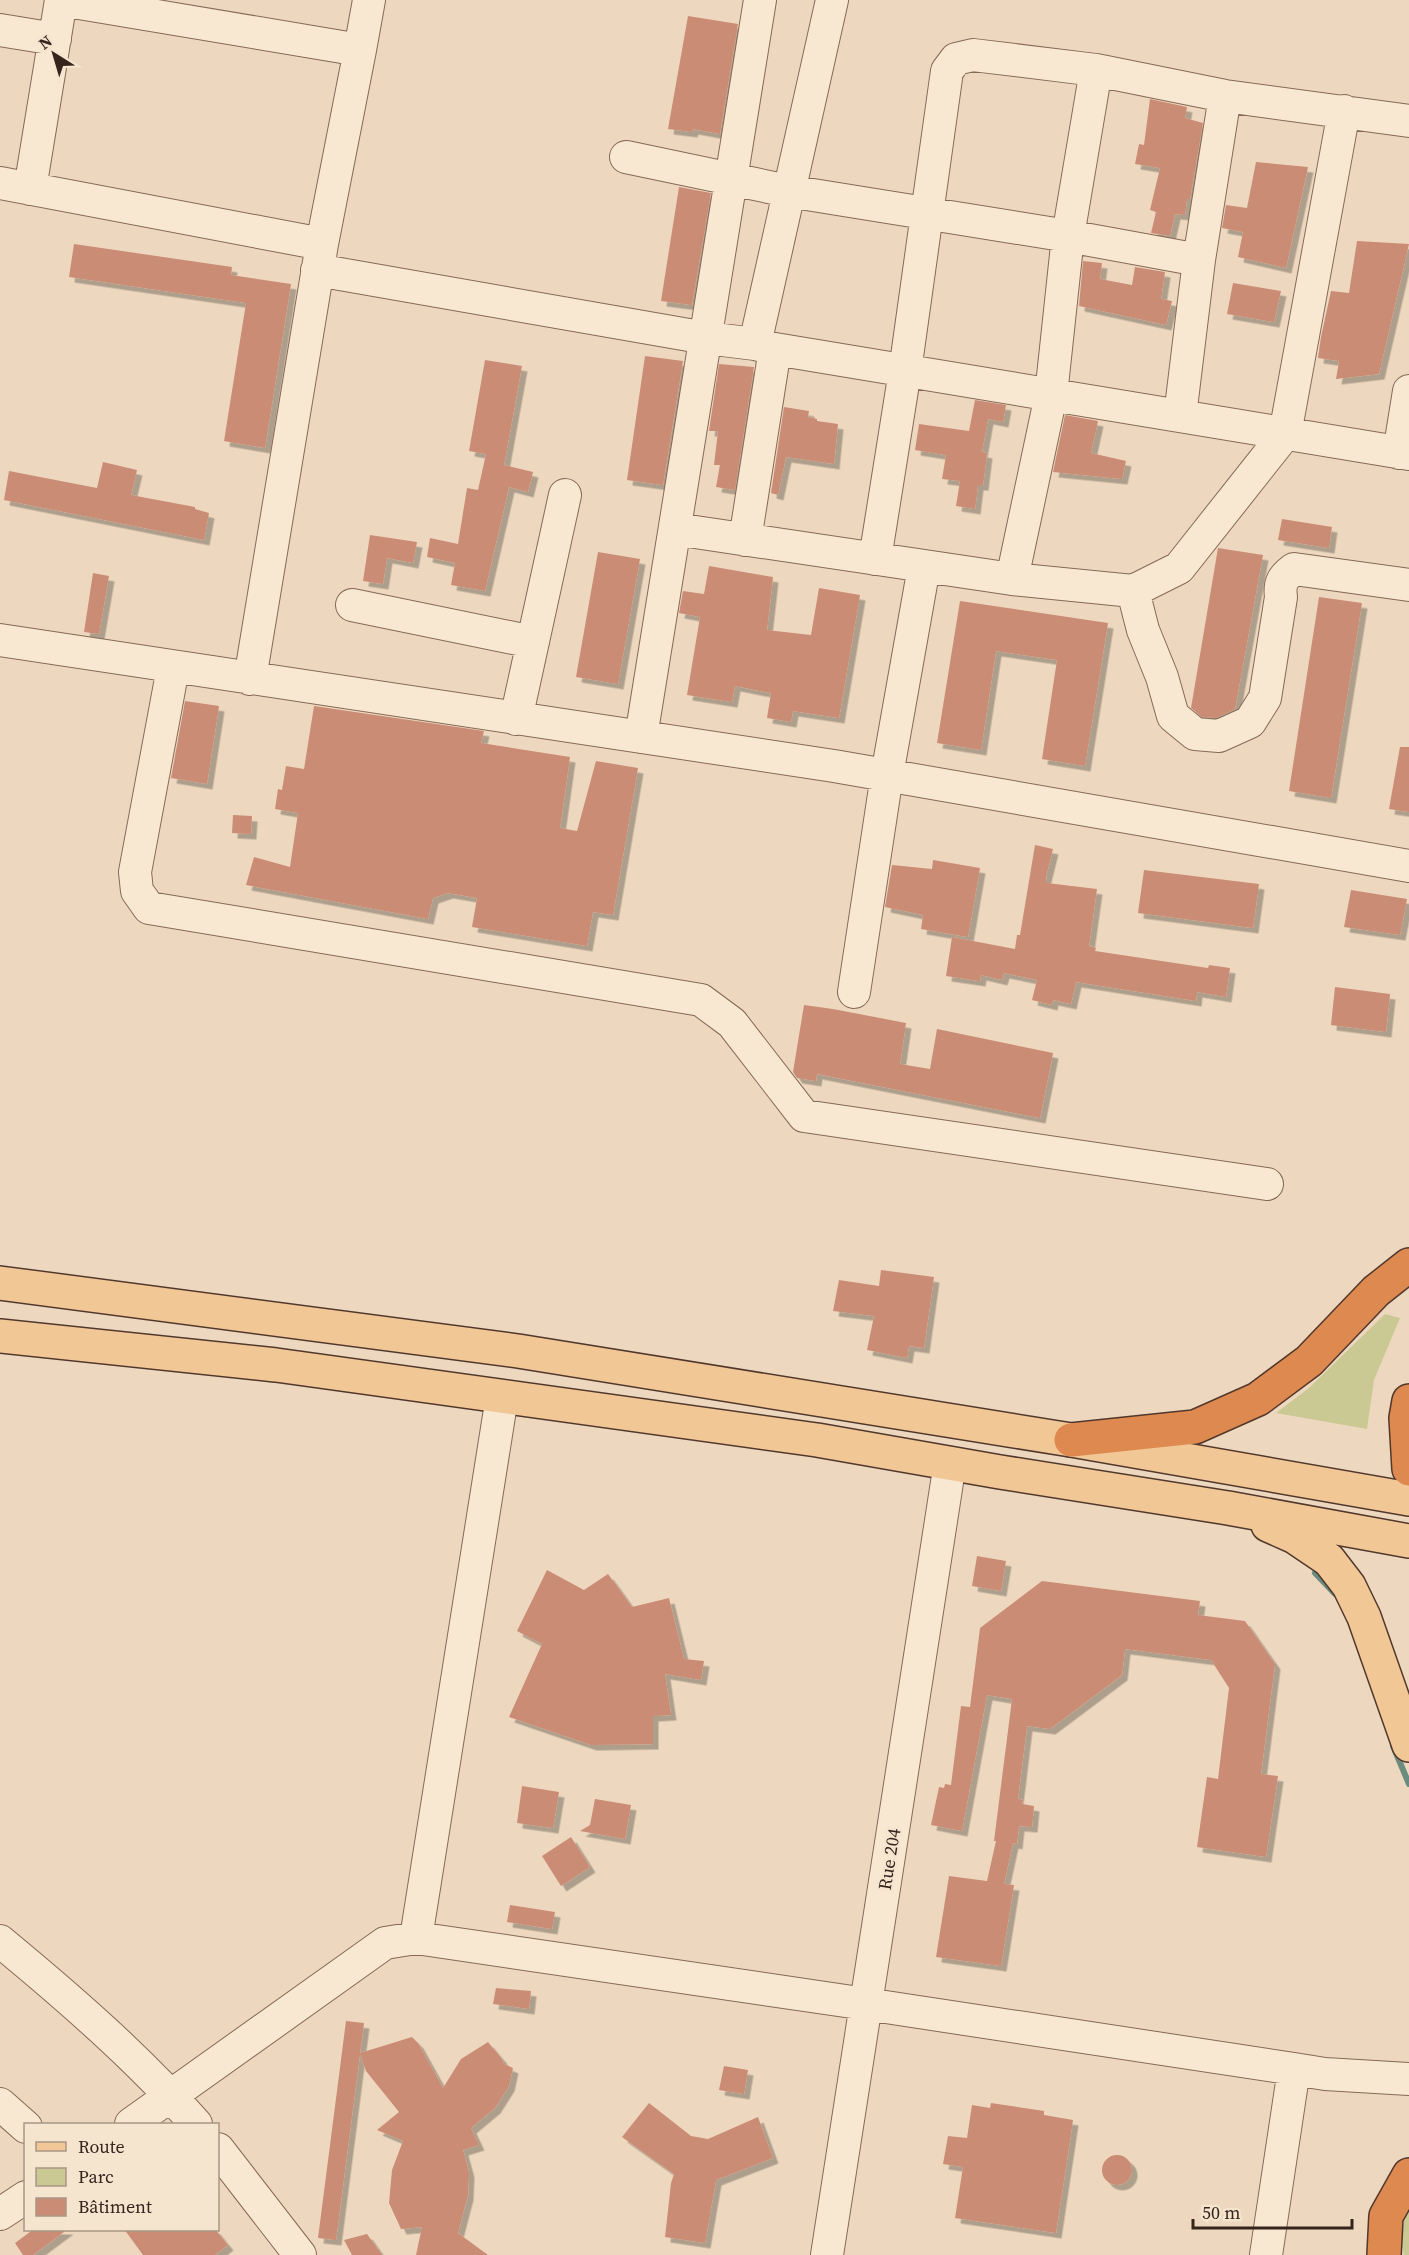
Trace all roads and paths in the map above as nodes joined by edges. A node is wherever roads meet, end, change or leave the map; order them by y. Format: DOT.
graph roads {
  1 [pos="369,0"];
  2 [pos="760,0"];
  3 [pos="832,0"];
  4 [pos="0,30"];
  5 [pos="55,39"];
  6 [pos="360,50"];
  7 [pos="1096,70"];
  8 [pos="1225,96"];
  9 [pos="1344,111"];
  10 [pos="1409,121"];
  11 [pos="626,158"];
  12 [pos="731,179"];
  13 [pos="0,183"];
  14 [pos="30,189"];
  15 [pos="789,191"];
  16 [pos="926,214"];
  17 [pos="1068,236"];
  18 [pos="320,257"];
  19 [pos="1199,260"];
  20 [pos="706,338"];
  21 [pos="765,347"];
  22 [pos="905,371"];
  23 [pos="1409,391"];
  24 [pos="1051,395"];
  25 [pos="1180,416"];
  26 [pos="1285,434"];
  27 [pos="1404,453"];
  28 [pos="565,495"];
  29 [pos="675,530"];
  30 [pos="745,540"];
  31 [pos="875,559"];
  32 [pos="924,567"];
  33 [pos="1012,579"];
  34 [pos="1409,585"];
  35 [pos="1133,591"];
  36 [pos="352,605"];
  37 [pos="0,640"];
  38 [pos="533,642"];
  39 [pos="173,668"];
  40 [pos="250,679"];
  41 [pos="516,719"];
  42 [pos="641,737"];
  43 [pos="887,775"];
  44 [pos="1409,866"];
  45 [pos="854,992"];
  46 [pos="1267,1184"];
  47 [pos="1409,1265"];
  48 [pos="0,1283"];
  49 [pos="0,1336"];
  50 [pos="502,1397"];
  51 [pos="1408,1410"];
  52 [pos="1071,1440"];
  53 [pos="950,1463"];
  54 [pos="1409,1469"];
  55 [pos="1409,1499"];
  56 [pos="1228,1508"];
  57 [pos="1409,1540"];
  58 [pos="1409,1744"];
  59 [pos="416,1938"];
  60 [pos="0,1941"];
  61 [pos="866,2004"];
  62 [pos="1294,2069"];
  63 [pos="1325,2074"];
  64 [pos="1409,2079"];
  65 [pos="172,2097"];
  66 [pos="1409,2101"];
  67 [pos="0,2104"];
  68 [pos="133,2123"];
  69 [pos="195,2123"];
  70 [pos="24,2125"];
  71 [pos="219,2150"];
  72 [pos="1409,2175"];
  73 [pos="24,2198"];
  74 [pos="0,2214"];
  75 [pos="300,2255"];
  76 [pos="827,2255"];
  77 [pos="1266,2255"];
  78 [pos="1384,2255"];
  1 -- 6 [label="street"];
  2 -- 12 [label="street"];
  3 -- 15 [label="street"];
  4 -- 5 [label="street"];
  5 -- 6 [label="street"];
  5 -- 14 [label="street"];
  6 -- 18 [label="street"];
  7 -- 8 [label="street"];
  7 -- 16 [label="street"];
  7 -- 17 [label="street"];
  8 -- 9 [label="street"];
  8 -- 19 [label="street"];
  9 -- 10 [label="street"];
  9 -- 26 [label="street"];
  11 -- 12 [label="street"];
  12 -- 15 [label="street"];
  12 -- 20 [label="street"];
  13 -- 14 [label="street"];
  14 -- 18 [label="street"];
  15 -- 16 [label="street"];
  15 -- 21 [label="street"];
  16 -- 17 [label="street"];
  16 -- 22 [label="street"];
  17 -- 19 [label="street"];
  17 -- 24 [label="street"];
  18 -- 20 [label="street"];
  18 -- 40 [label="street"];
  19 -- 25 [label="street"];
  20 -- 21 [label="street"];
  20 -- 29 [label="street"];
  21 -- 22 [label="street"];
  21 -- 30 [label="street"];
  22 -- 24 [label="street"];
  22 -- 31 [label="street"];
  23 -- 27 [label="street"];
  24 -- 25 [label="street"];
  24 -- 33 [label="street"];
  25 -- 26 [label="street"];
  26 -- 27 [label="street"];
  26 -- 35 [label="street"];
  28 -- 38 [label="street"];
  29 -- 30 [label="street"];
  29 -- 42 [label="street"];
  30 -- 31 [label="street"];
  31 -- 32 [label="street"];
  32 -- 33 [label="street"];
  32 -- 43 [label="street"];
  33 -- 35 [label="street"];
  34 -- 35 [label="street"];
  36 -- 38 [label="street"];
  37 -- 39 [label="street"];
  38 -- 41 [label="street"];
  39 -- 40 [label="street"];
  39 -- 46 [label="street"];
  40 -- 41 [label="street"];
  41 -- 42 [label="street"];
  42 -- 43 [label="street"];
  43 -- 44 [label="street"];
  43 -- 45 [label="street"];
  47 -- 52 [label="highway"];
  48 -- 52 [label="main road"];
  49 -- 50 [label="main road"];
  50 -- 53 [label="main road"];
  50 -- 59 [label="street"];
  51 -- 54 [label="highway"];
  52 -- 55 [label="main road"];
  53 -- 56 [label="main road"];
  53 -- 61 [label="street, Rue 204"];
  56 -- 57 [label="main road"];
  56 -- 58 [label="main road"];
  59 -- 61 [label="street"];
  59 -- 65 [label="street"];
  60 -- 65 [label="street"];
  61 -- 62 [label="street"];
  61 -- 76 [label="street, Rue 204"];
  62 -- 63 [label="street"];
  62 -- 77 [label="street"];
  63 -- 64 [label="street"];
  63 -- 66 [label="street"];
  65 -- 68 [label="street"];
  65 -- 69 [label="street"];
  67 -- 70 [label="street"];
  71 -- 75 [label="street"];
  72 -- 78 [label="highway"];
  73 -- 74 [label="street"];
}
